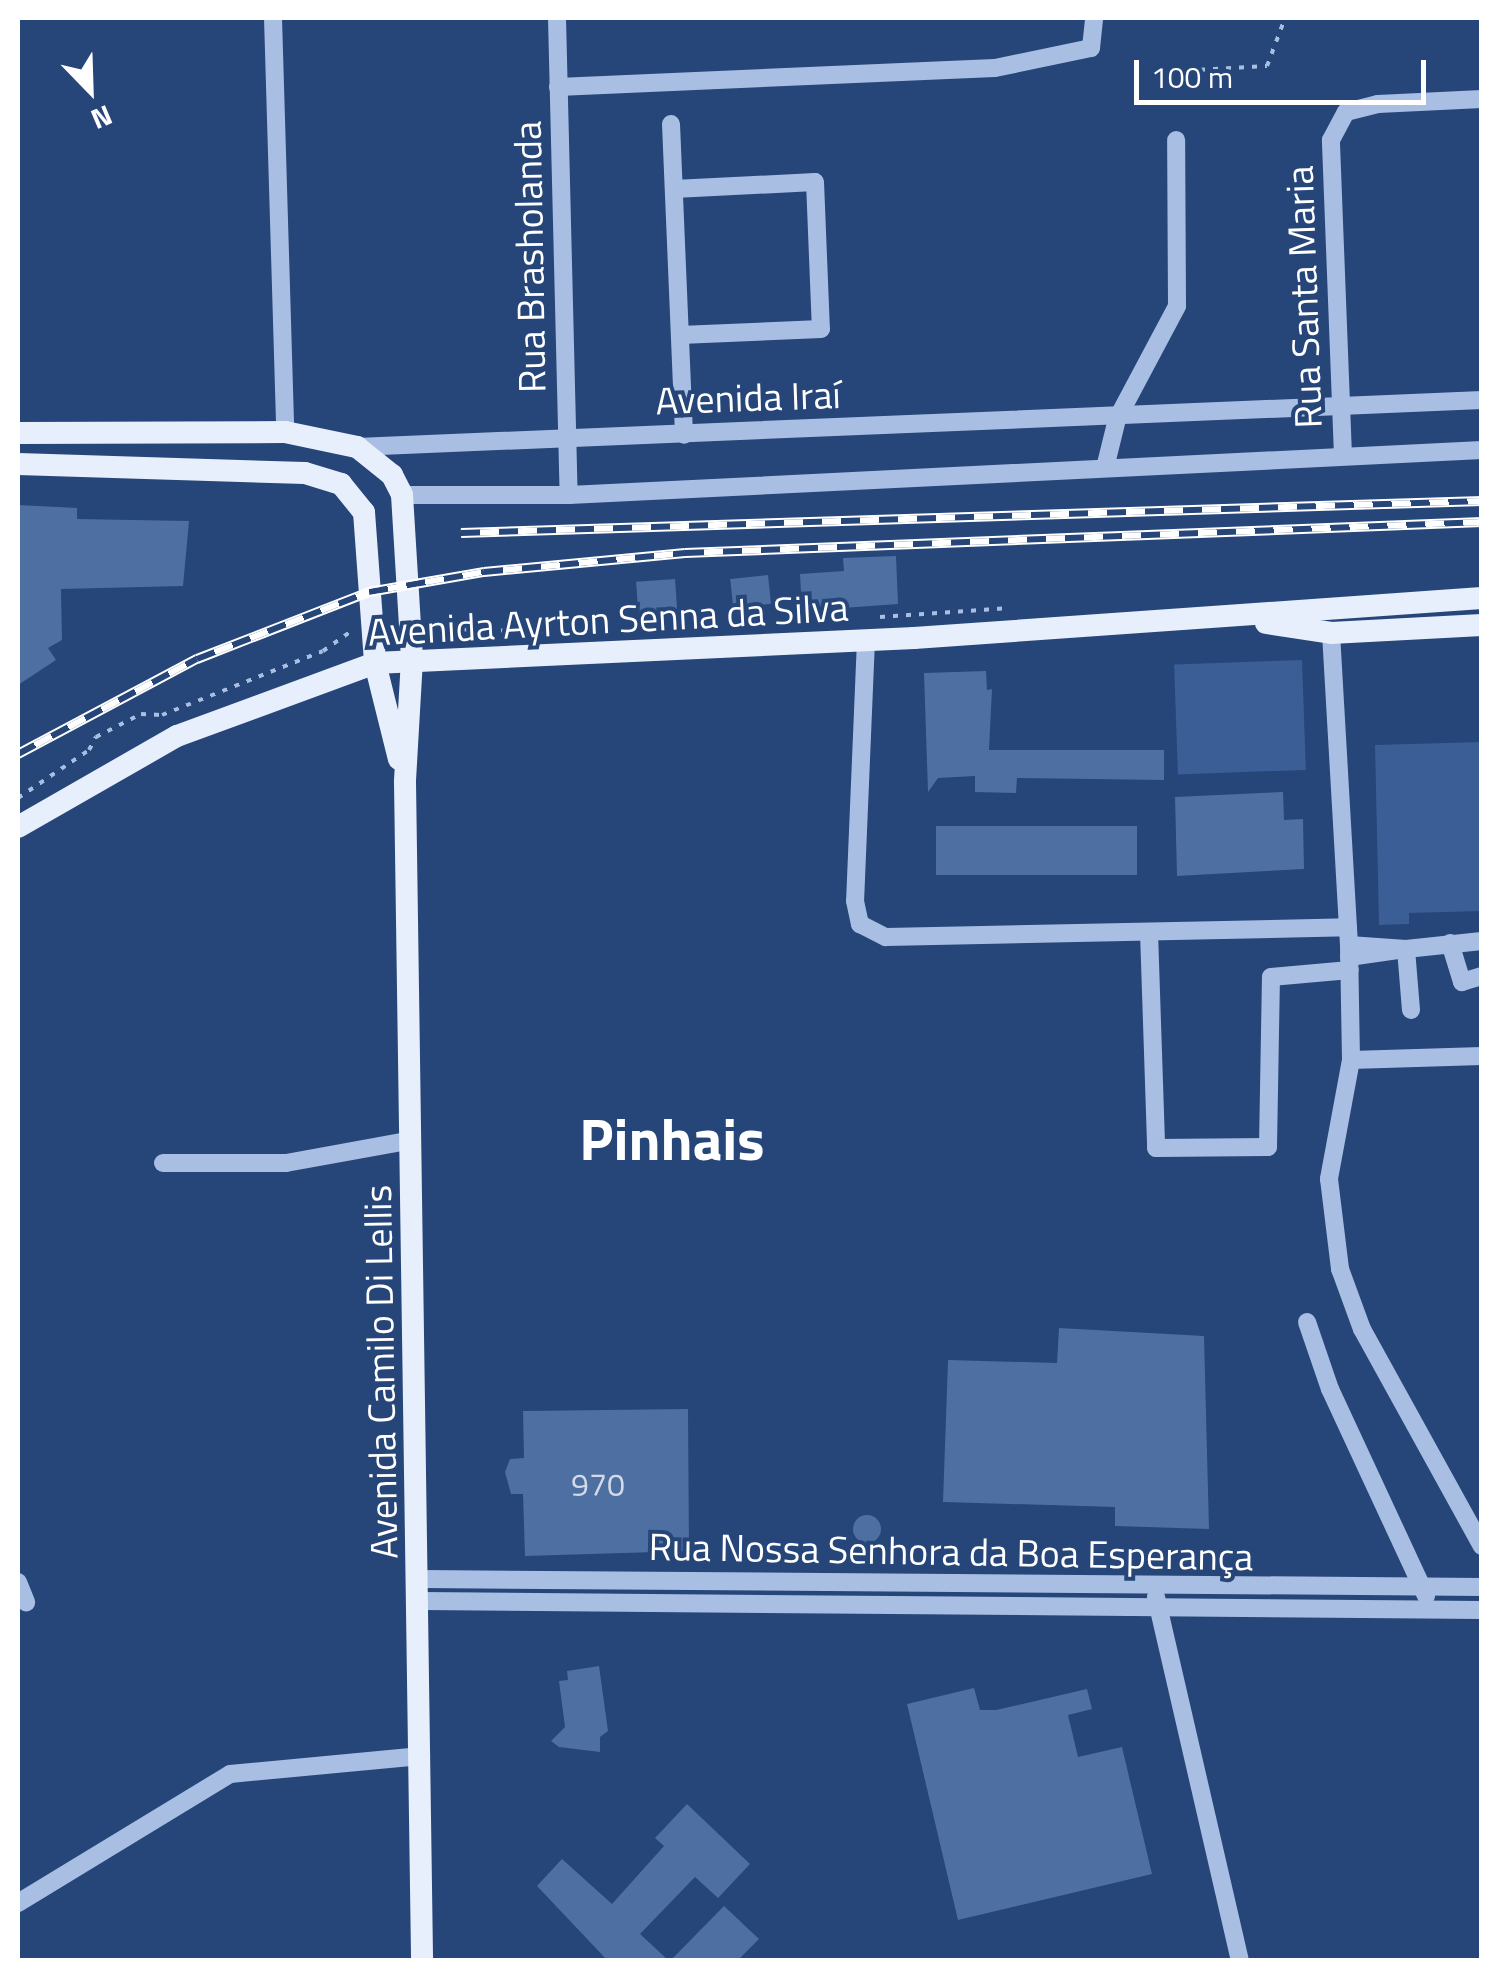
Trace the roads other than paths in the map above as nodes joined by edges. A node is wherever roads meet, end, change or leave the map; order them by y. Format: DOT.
graph roads {
  1 [pos="273,18"];
  2 [pos="556,18"];
  3 [pos="1094,18"];
  4 [pos="558,87"];
  5 [pos="1482,99"];
  6 [pos="671,124"];
  7 [pos="1176,140"];
  8 [pos="674,189"];
  9 [pos="680,335"];
  10 [pos="1482,400"];
  11 [pos="1340,405"];
  12 [pos="1117,418"];
  13 [pos="284,432"];
  14 [pos="18,433"];
  15 [pos="684,436"];
  16 [pos="567,440"];
  17 [pos="357,447"];
  18 [pos="1482,450"];
  19 [pos="1343,456"];
  20 [pos="18,464"];
  21 [pos="1106,468"];
  22 [pos="568,494"];
  23 [pos="402,495"];
  24 [pos="1482,598"];
  25 [pos="1238,618"];
  26 [pos="1482,625"];
  27 [pos="1332,634"];
  28 [pos="866,640"];
  29 [pos="412,659"];
  30 [pos="375,663"];
  31 [pos="405,782"];
  32 [pos="18,827"];
  33 [pos="1149,932"];
  34 [pos="1482,942"];
  35 [pos="1450,944"];
  36 [pos="1406,949"];
  37 [pos="1349,950"];
  38 [pos="1482,976"];
  39 [pos="1411,1010"];
  40 [pos="1482,1056"];
  41 [pos="1350,1060"];
  42 [pos="412,1140"];
  43 [pos="163,1164"];
  44 [pos="1307,1322"];
  45 [pos="1482,1546"];
  46 [pos="18,1582"];
  47 [pos="1482,1587"];
  48 [pos="1423,1589"];
  49 [pos="420,1590"];
  50 [pos="1156,1596"];
  51 [pos="26,1602"];
  52 [pos="1430,1609"];
  53 [pos="1482,1610"];
  54 [pos="421,1756"];
  55 [pos="18,1903"];
  56 [pos="419,1959"];
  57 [pos="1240,1960"];
  1 -- 13 [label="street"];
  2 -- 4 [label="street, Rua Brasholanda"];
  3 -- 4 [label="street"];
  4 -- 16 [label="street, Rua Brasholanda"];
  5 -- 11 [label="street, Rua Santa Maria"];
  6 -- 8 [label="street"];
  7 -- 12 [label="street"];
  8 -- 9 [label="street"];
  8 -- 9 [label="street"];
  9 -- 15 [label="street"];
  10 -- 11 [label="street, Avenida Iraí"];
  11 -- 12 [label="street, Avenida Iraí"];
  11 -- 19 [label="street, Rua Santa Maria"];
  12 -- 15 [label="street, Avenida Iraí"];
  12 -- 21 [label="street"];
  13 -- 14 [label="main road, Avenida Iraí"];
  13 -- 17 [label="main road, Avenida Iraí"];
  15 -- 16 [label="street, Avenida Iraí"];
  16 -- 17 [label="street, Avenida Iraí"];
  16 -- 22 [label="street, Rua Brasholanda"];
  17 -- 23 [label="main road"];
  18 -- 19 [label="street"];
  19 -- 21 [label="street"];
  20 -- 30 [label="main road, Avenida Camilo Di Lellis"];
  21 -- 22 [label="street"];
  22 -- 23 [label="street"];
  23 -- 29 [label="main road, Avenida Camilo Di Lellis"];
  24 -- 25 [label="main road, Avenida Ayrton Senna da Silva"];
  25 -- 27 [label="main road, Avenida Ayrton Senna da Silva"];
  25 -- 28 [label="main road, Avenida Ayrton Senna da Silva"];
  26 -- 27 [label="main road, Avenida Ayrton Senna da Silva"];
  27 -- 37 [label="street"];
  28 -- 29 [label="main road, Avenida Ayrton Senna da Silva"];
  28 -- 33 [label="street"];
  29 -- 30 [label="main road, Avenida Ayrton Senna da Silva"];
  29 -- 31 [label="main road, Avenida Camilo Di Lellis"];
  30 -- 31 [label="main road, Avenida Camilo Di Lellis"];
  30 -- 32 [label="main road, Avenida Ayrton Senna da Silva"];
  31 -- 42 [label="main road, Avenida Camilo Di Lellis"];
  33 -- 37 [label="street"];
  33 -- 37 [label="street"];
  34 -- 35 [label="street"];
  35 -- 36 [label="street"];
  35 -- 38 [label="street"];
  36 -- 37 [label="street"];
  36 -- 39 [label="street"];
  37 -- 41 [label="street"];
  40 -- 41 [label="street"];
  41 -- 45 [label="street"];
  42 -- 43 [label="street"];
  42 -- 49 [label="main road, Avenida Camilo Di Lellis"];
  44 -- 48 [label="street"];
  46 -- 51 [label="street"];
  47 -- 48 [label="street, Rua Nossa Senhora da Boa Esperança"];
  48 -- 50 [label="street, Rua Nossa Senhora da Boa Esperança"];
  48 -- 52 [label="street"];
  49 -- 50 [label="street, Rua Nossa Senhora da Boa Esperança"];
  49 -- 54 [label="main road, Avenida Camilo Di Lellis"];
  50 -- 52 [label="street, Rua Nossa Senhora da Boa Esperança"];
  50 -- 57 [label="street"];
  52 -- 53 [label="street, Rua Nossa Senhora da Boa Esperança"];
  54 -- 55 [label="street"];
  54 -- 56 [label="main road, Avenida Camilo Di Lellis"];
}
